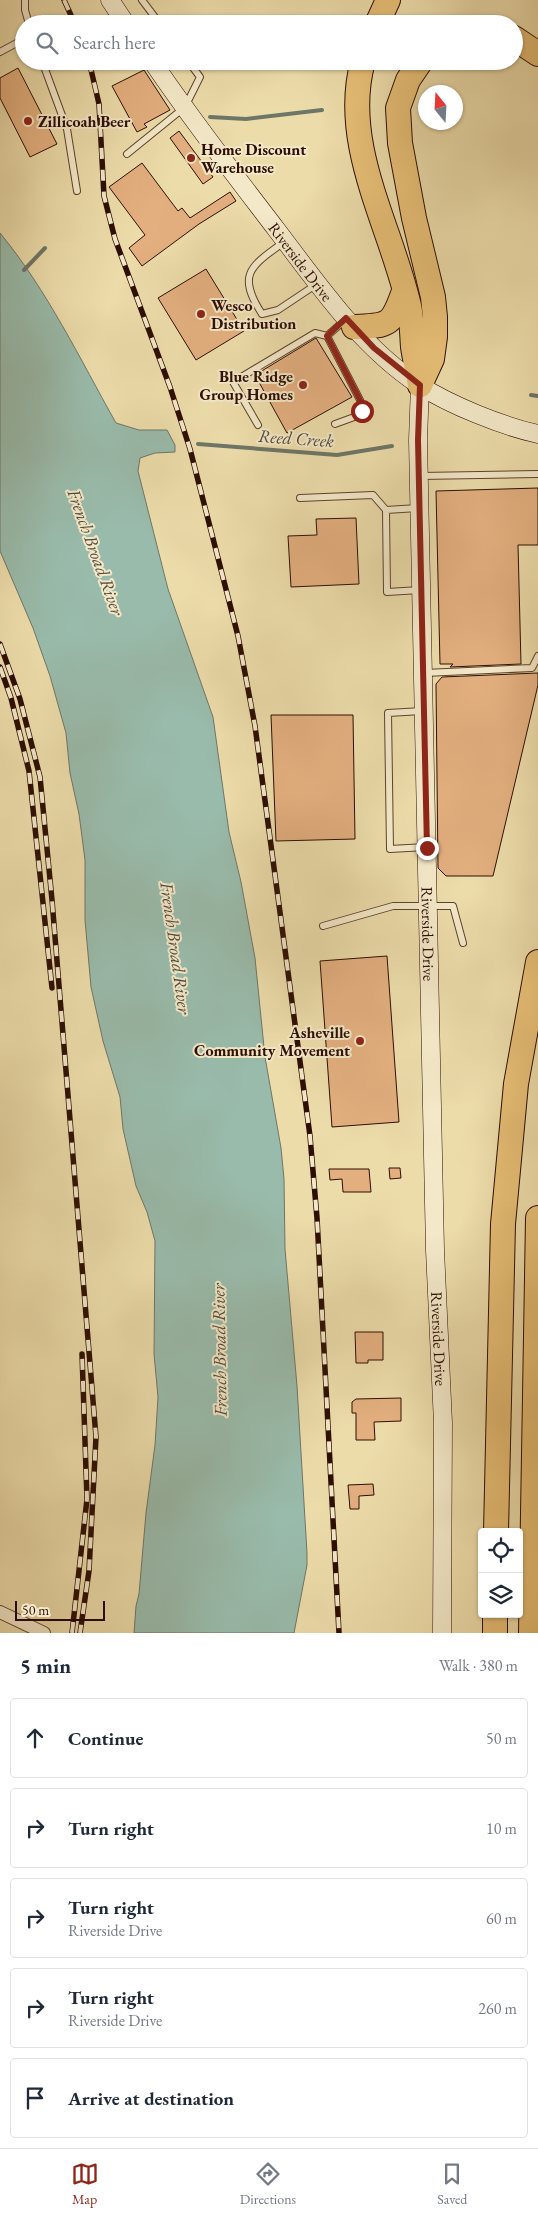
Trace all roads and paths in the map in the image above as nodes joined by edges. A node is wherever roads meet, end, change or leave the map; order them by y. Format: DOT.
graph roads {
  1 [pos="25,0"];
  2 [pos="142,0"];
  3 [pos="388,0"];
  4 [pos="110,3"];
  5 [pos="26,15"];
  6 [pos="119,15"];
  7 [pos="153,15"];
  8 [pos="382,15"];
  9 [pos="15,43"];
  10 [pos="523,44"];
  11 [pos="0,52"];
  12 [pos="538,54"];
  13 [pos="45,70"];
  14 [pos="158,70"];
  15 [pos="195,70"];
  16 [pos="361,70"];
  17 [pos="415,70"];
  18 [pos="185,107"];
  19 [pos="127,154"];
  20 [pos="77,191"];
  21 [pos="285,242"];
  22 [pos="318,283"];
  23 [pos="404,291"];
  24 [pos="350,322"];
  25 [pos="327,336"];
  26 [pos="420,385"];
  27 [pos="335,424"];
  28 [pos="258,425"];
  29 [pos="538,434"];
  30 [pos="538,474"];
  31 [pos="419,476"];
  32 [pos="300,498"];
  33 [pos="420,508"];
  34 [pos="386,510"];
  35 [pos="421,590"];
  36 [pos="538,656"];
  37 [pos="423,673"];
  38 [pos="424,711"];
  39 [pos="427,848"];
  40 [pos="427,905"];
  41 [pos="323,926"];
  42 [pos="463,943"];
  43 [pos="538,962"];
  44 [pos="538,1218"];
  45 [pos="537,1279"];
  46 [pos="496,1528"];
  47 [pos="0,1612"];
  48 [pos="495,1618"];
  49 [pos="40,1631"];
  50 [pos="442,1633"];
  51 [pos="495,1633"];
  52 [pos="531,1633"];
  1 -- 5 [label="lane"];
  2 -- 7 [label="lane"];
  3 -- 8 [label="highway"];
  4 -- 6 [label="main road"];
  9 -- 11 [label="lane"];
  10 -- 12 [label="highway"];
  13 -- 20 [label="lane"];
  14 -- 18 [label="main road, Riverside Drive"];
  15 -- 18 [label="lane"];
  16 -- 23 [label="highway"];
  17 -- 26 [label="highway"];
  18 -- 19 [label="lane"];
  18 -- 21 [label="main road, Riverside Drive"];
  21 -- 22 [label="main road, Riverside Drive"];
  21 -- 22 [label="lane"];
  22 -- 24 [label="main road, Riverside Drive"];
  23 -- 24 [label="highway"];
  23 -- 26 [label="highway"];
  24 -- 25 [label="lane"];
  24 -- 26 [label="main road, Riverside Drive"];
  25 -- 27 [label="lane"];
  25 -- 28 [label="lane"];
  26 -- 29 [label="main road"];
  26 -- 31 [label="main road, Riverside Drive"];
  30 -- 31 [label="lane"];
  31 -- 33 [label="main road, Riverside Drive"];
  32 -- 34 [label="lane"];
  33 -- 34 [label="lane"];
  33 -- 35 [label="main road, Riverside Drive"];
  34 -- 35 [label="lane"];
  35 -- 37 [label="main road, Riverside Drive"];
  36 -- 37 [label="lane"];
  37 -- 38 [label="main road, Riverside Drive"];
  38 -- 39 [label="main road, Riverside Drive"];
  38 -- 39 [label="lane"];
  39 -- 40 [label="main road, Riverside Drive"];
  40 -- 41 [label="lane"];
  40 -- 42 [label="lane"];
  40 -- 50 [label="main road, Riverside Drive"];
  43 -- 46 [label="highway"];
  44 -- 45 [label="highway"];
  45 -- 52 [label="highway"];
  47 -- 49 [label="street"];
  48 -- 51 [label="highway"];
}
